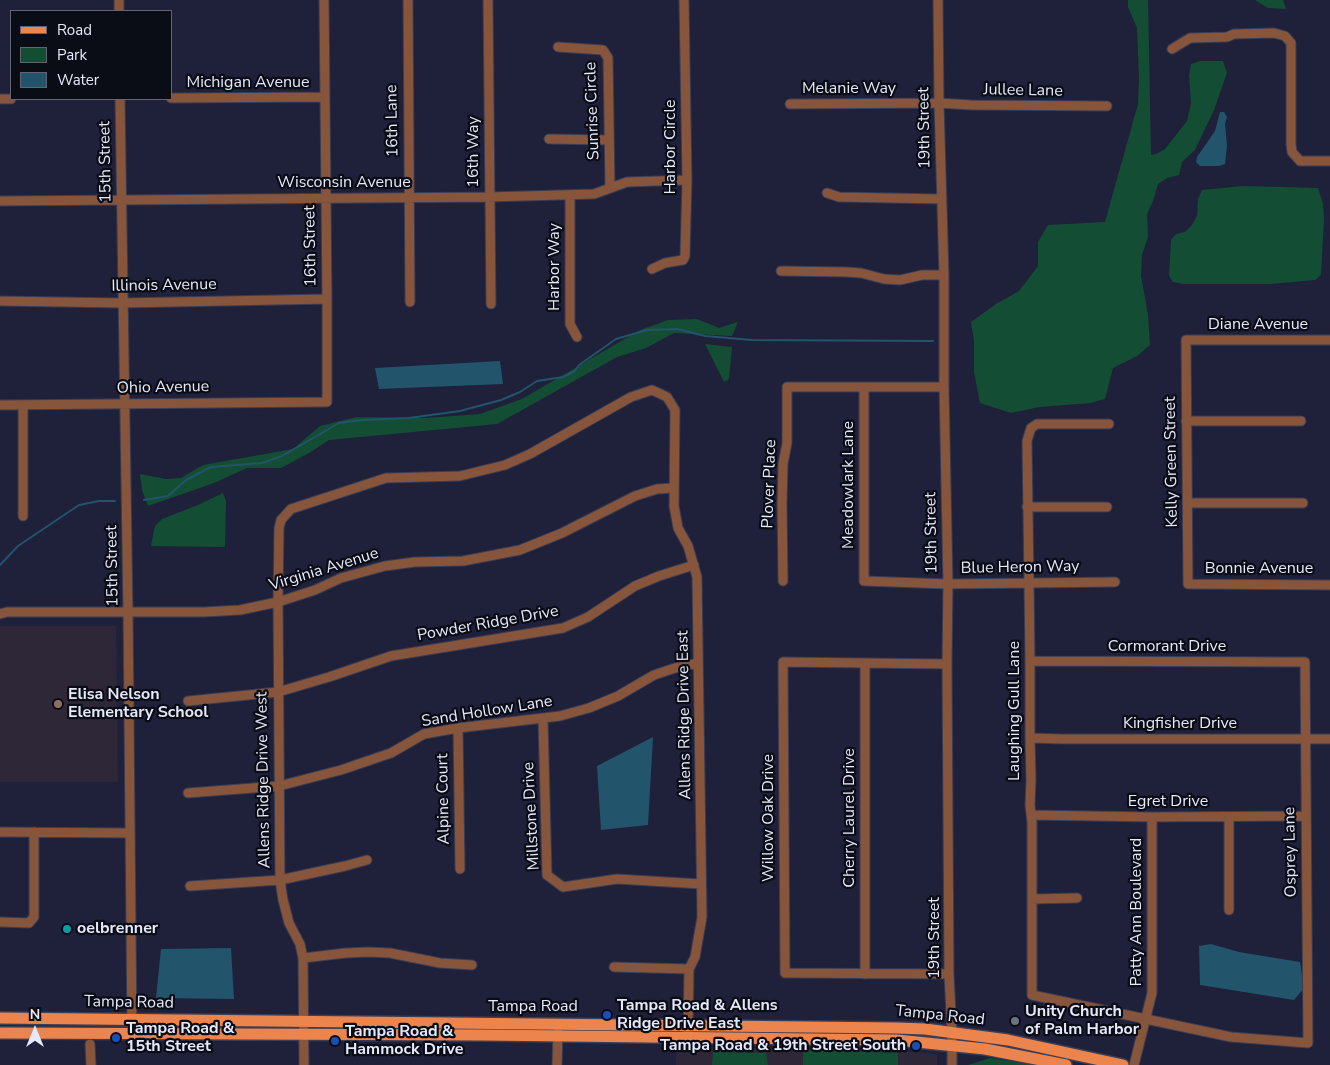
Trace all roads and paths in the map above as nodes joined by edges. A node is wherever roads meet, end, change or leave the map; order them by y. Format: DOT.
graph roads {
  1 [pos="324,0"];
  2 [pos="408,0"];
  3 [pos="488,0"];
  4 [pos="684,0"];
  5 [pos="938,0"];
  6 [pos="558,47"];
  7 [pos="1172,49"];
  8 [pos="325,97"];
  9 [pos="172,98"];
  10 [pos="120,100"];
  11 [pos="939,103"];
  12 [pos="790,104"];
  13 [pos="1107,106"];
  14 [pos="549,139"];
  15 [pos="609,140"];
  16 [pos="1330,161"];
  17 [pos="687,180"];
  18 [pos="610,188"];
  19 [pos="827,192"];
  20 [pos="570,195"];
  21 [pos="489,197"];
  22 [pos="325,198"];
  23 [pos="410,198"];
  24 [pos="942,199"];
  25 [pos="122,200"];
  26 [pos="0,201"];
  27 [pos="652,269"];
  28 [pos="782,271"];
  29 [pos="944,274"];
  30 [pos="328,299"];
  31 [pos="0,301"];
  32 [pos="122,302"];
  33 [pos="410,302"];
  34 [pos="491,304"];
  35 [pos="577,337"];
  36 [pos="1186,340"];
  37 [pos="1330,340"];
  38 [pos="944,387"];
  39 [pos="864,388"];
  40 [pos="327,402"];
  41 [pos="126,403"];
  42 [pos="0,405"];
  43 [pos="23,405"];
  44 [pos="1186,421"];
  45 [pos="1301,421"];
  46 [pos="1109,424"];
  47 [pos="673,488"];
  48 [pos="1187,503"];
  49 [pos="1303,503"];
  50 [pos="1027,506"];
  51 [pos="1107,506"];
  52 [pos="23,516"];
  53 [pos="281,520"];
  54 [pos="694,565"];
  55 [pos="783,581"];
  56 [pos="864,582"];
  57 [pos="1115,582"];
  58 [pos="948,584"];
  59 [pos="1029,584"];
  60 [pos="1188,584"];
  61 [pos="1330,585"];
  62 [pos="278,602"];
  63 [pos="128,612"];
  64 [pos="0,614"];
  65 [pos="1030,661"];
  66 [pos="1305,662"];
  67 [pos="698,663"];
  68 [pos="865,663"];
  69 [pos="947,664"];
  70 [pos="278,692"];
  71 [pos="188,702"];
  72 [pos="543,718"];
  73 [pos="458,728"];
  74 [pos="1030,738"];
  75 [pos="1306,739"];
  76 [pos="1330,739"];
  77 [pos="278,786"];
  78 [pos="188,793"];
  79 [pos="1031,815"];
  80 [pos="1305,816"];
  81 [pos="1152,817"];
  82 [pos="1229,817"];
  83 [pos="0,832"];
  84 [pos="34,832"];
  85 [pos="129,833"];
  86 [pos="367,860"];
  87 [pos="460,869"];
  88 [pos="280,880"];
  89 [pos="701,884"];
  90 [pos="190,886"];
  91 [pos="1077,898"];
  92 [pos="1032,899"];
  93 [pos="1230,910"];
  94 [pos="0,922"];
  95 [pos="303,958"];
  96 [pos="472,965"];
  97 [pos="614,967"];
  98 [pos="689,969"];
  99 [pos="865,974"];
  100 [pos="950,974"];
  101 [pos="0,1018"];
  102 [pos="131,1019"];
  103 [pos="1146,1019"];
  104 [pos="303,1022"];
  105 [pos="558,1024"];
  106 [pos="688,1025"];
  107 [pos="784,1026"];
  108 [pos="0,1034"];
  109 [pos="132,1034"];
  110 [pos="304,1035"];
  111 [pos="558,1036"];
  112 [pos="688,1037"];
  113 [pos="784,1038"];
  114 [pos="952,1039"];
  115 [pos="90,1044"];
  116 [pos="91,1065"];
  117 [pos="304,1065"];
  118 [pos="558,1065"];
  119 [pos="952,1065"];
  120 [pos="1066,1065"];
  121 [pos="1123,1065"];
  122 [pos="1134,1065"];
  1 -- 8 [label="street, 16th Street"];
  2 -- 23 [label="street, 16th Lane"];
  3 -- 21 [label="street, 16th Way"];
  4 -- 17 [label="street, Harbor Circle"];
  5 -- 11 [label="street, 19th Street"];
  6 -- 15 [label="street, Sunrise Circle"];
  7 -- 16 [label="street"];
  8 -- 9 [label="street, Michigan Avenue"];
  8 -- 22 [label="street, 16th Street"];
  10 -- 25 [label="street, 15th Street"];
  11 -- 12 [label="street, Melanie Way"];
  11 -- 13 [label="street, Jullee Lane"];
  11 -- 24 [label="street, 19th Street"];
  14 -- 15 [label="street"];
  15 -- 18 [label="street, Sunrise Circle"];
  17 -- 18 [label="street, Wisconsin Avenue"];
  17 -- 27 [label="street, Harbor Circle"];
  18 -- 20 [label="street, Wisconsin Avenue"];
  19 -- 24 [label="street"];
  20 -- 21 [label="street, Wisconsin Avenue"];
  20 -- 35 [label="street, Harbor Way"];
  21 -- 23 [label="street, Wisconsin Avenue"];
  21 -- 34 [label="street, 16th Way"];
  22 -- 23 [label="street, Wisconsin Avenue"];
  22 -- 25 [label="street, Wisconsin Avenue"];
  22 -- 30 [label="street, 16th Street"];
  23 -- 33 [label="street, 16th Lane"];
  24 -- 29 [label="street, 19th Street"];
  25 -- 26 [label="street, Wisconsin Avenue"];
  25 -- 32 [label="street, 15th Street"];
  28 -- 29 [label="street"];
  29 -- 38 [label="street, 19th Street"];
  30 -- 32 [label="street, Illinois Avenue"];
  30 -- 40 [label="street, 16th Street"];
  31 -- 32 [label="street, Illinois Avenue"];
  32 -- 41 [label="street, 15th Street"];
  36 -- 37 [label="street, Diane Avenue"];
  36 -- 44 [label="street, Kelly Green Street"];
  38 -- 39 [label="street"];
  38 -- 58 [label="street, 19th Street"];
  39 -- 55 [label="street, Plover Place"];
  39 -- 56 [label="street, Meadowlark Lane"];
  40 -- 41 [label="street, Ohio Avenue"];
  41 -- 43 [label="street, Ohio Avenue"];
  41 -- 63 [label="street, 15th Street"];
  42 -- 43 [label="street, Ohio Avenue"];
  43 -- 52 [label="street"];
  44 -- 45 [label="street"];
  44 -- 48 [label="street, Kelly Green Street"];
  46 -- 50 [label="street, Laughing Gull Lane"];
  47 -- 53 [label="street, Allens Ridge Drive East"];
  47 -- 54 [label="street, Allens Ridge Drive East"];
  47 -- 62 [label="street, Virginia Avenue"];
  48 -- 49 [label="street"];
  48 -- 60 [label="street, Kelly Green Street"];
  50 -- 51 [label="street"];
  50 -- 59 [label="street, Laughing Gull Lane"];
  53 -- 62 [label="street, Allens Ridge Drive West"];
  54 -- 67 [label="street, Allens Ridge Drive East"];
  54 -- 70 [label="street, Powder Ridge Drive"];
  56 -- 58 [label="street, Blue Heron Way"];
  57 -- 59 [label="street, Blue Heron Way"];
  58 -- 59 [label="street, Blue Heron Way"];
  58 -- 69 [label="street, 19th Street"];
  59 -- 65 [label="street, Laughing Gull Lane"];
  60 -- 61 [label="street, Bonnie Avenue"];
  62 -- 63 [label="street, Virginia Avenue"];
  62 -- 70 [label="street, Allens Ridge Drive West"];
  63 -- 64 [label="street, Virginia Avenue"];
  63 -- 85 [label="street, 15th Street"];
  65 -- 66 [label="street, Cormorant Drive"];
  65 -- 74 [label="street, Laughing Gull Lane"];
  66 -- 75 [label="street, Osprey Lane"];
  67 -- 72 [label="street, Sand Hollow Lane"];
  67 -- 89 [label="street, Allens Ridge Drive East"];
  68 -- 69 [label="street, Willow Oak Drive"];
  68 -- 99 [label="street, Cherry Laurel Drive"];
  68 -- 99 [label="street, Willow Oak Drive"];
  69 -- 100 [label="street, 19th Street"];
  70 -- 71 [label="street, Powder Ridge Drive"];
  70 -- 77 [label="street, Allens Ridge Drive West"];
  72 -- 73 [label="street, Sand Hollow Lane"];
  72 -- 89 [label="street, Millstone Drive"];
  73 -- 77 [label="street, Sand Hollow Lane"];
  73 -- 87 [label="street, Alpine Court"];
  74 -- 75 [label="street, Kingfisher Drive"];
  74 -- 79 [label="street, Laughing Gull Lane"];
  75 -- 76 [label="street, Kingfisher Drive"];
  75 -- 80 [label="street, Osprey Lane"];
  77 -- 78 [label="street, Sand Hollow Lane"];
  77 -- 88 [label="street, Allens Ridge Drive West"];
  79 -- 81 [label="street, Egret Drive"];
  79 -- 92 [label="street, Laughing Gull Lane"];
  80 -- 82 [label="street, Egret Drive"];
  80 -- 103 [label="street, Osprey Lane"];
  81 -- 82 [label="street, Egret Drive"];
  81 -- 103 [label="street, Patty Ann Boulevard"];
  82 -- 93 [label="street"];
  83 -- 84 [label="street"];
  84 -- 85 [label="street"];
  84 -- 94 [label="street"];
  85 -- 102 [label="street, 15th Street"];
  86 -- 88 [label="street"];
  88 -- 90 [label="street"];
  88 -- 95 [label="street, Allens Ridge Drive West"];
  89 -- 98 [label="street, Allens Ridge Drive East"];
  91 -- 92 [label="street"];
  92 -- 103 [label="street, Laughing Gull Lane"];
  95 -- 96 [label="street"];
  95 -- 104 [label="street, Allens Ridge Drive West"];
  97 -- 98 [label="street"];
  98 -- 106 [label="street, Allens Ridge Drive East"];
  99 -- 100 [label="street, Willow Oak Drive"];
  100 -- 114 [label="street, 19th Street"];
  101 -- 102 [label="main road, Tampa Road"];
  102 -- 104 [label="main road, Tampa Road"];
  102 -- 109 [label="street, 15th Street"];
  103 -- 122 [label="street, Patty Ann Boulevard"];
  104 -- 105 [label="main road, Tampa Road"];
  104 -- 110 [label="street, Allens Ridge Drive West"];
  105 -- 106 [label="main road, Tampa Road"];
  105 -- 111 [label="street"];
  106 -- 107 [label="main road, Tampa Road"];
  106 -- 112 [label="street, Allens Ridge Drive East"];
  107 -- 113 [label="main road"];
  107 -- 114 [label="main road, Tampa Road"];
  108 -- 109 [label="main road, Tampa Road"];
  109 -- 110 [label="main road, Tampa Road"];
  110 -- 111 [label="main road, Tampa Road"];
  110 -- 117 [label="street, Allens Ridge Drive West"];
  111 -- 112 [label="main road, Tampa Road"];
  111 -- 118 [label="street"];
  112 -- 113 [label="main road, Tampa Road"];
  113 -- 114 [label="main road, Tampa Road"];
  114 -- 119 [label="street, 19th Street"];
  114 -- 120 [label="main road, Tampa Road"];
  114 -- 121 [label="main road, Tampa Road"];
  115 -- 116 [label="street"];
}
